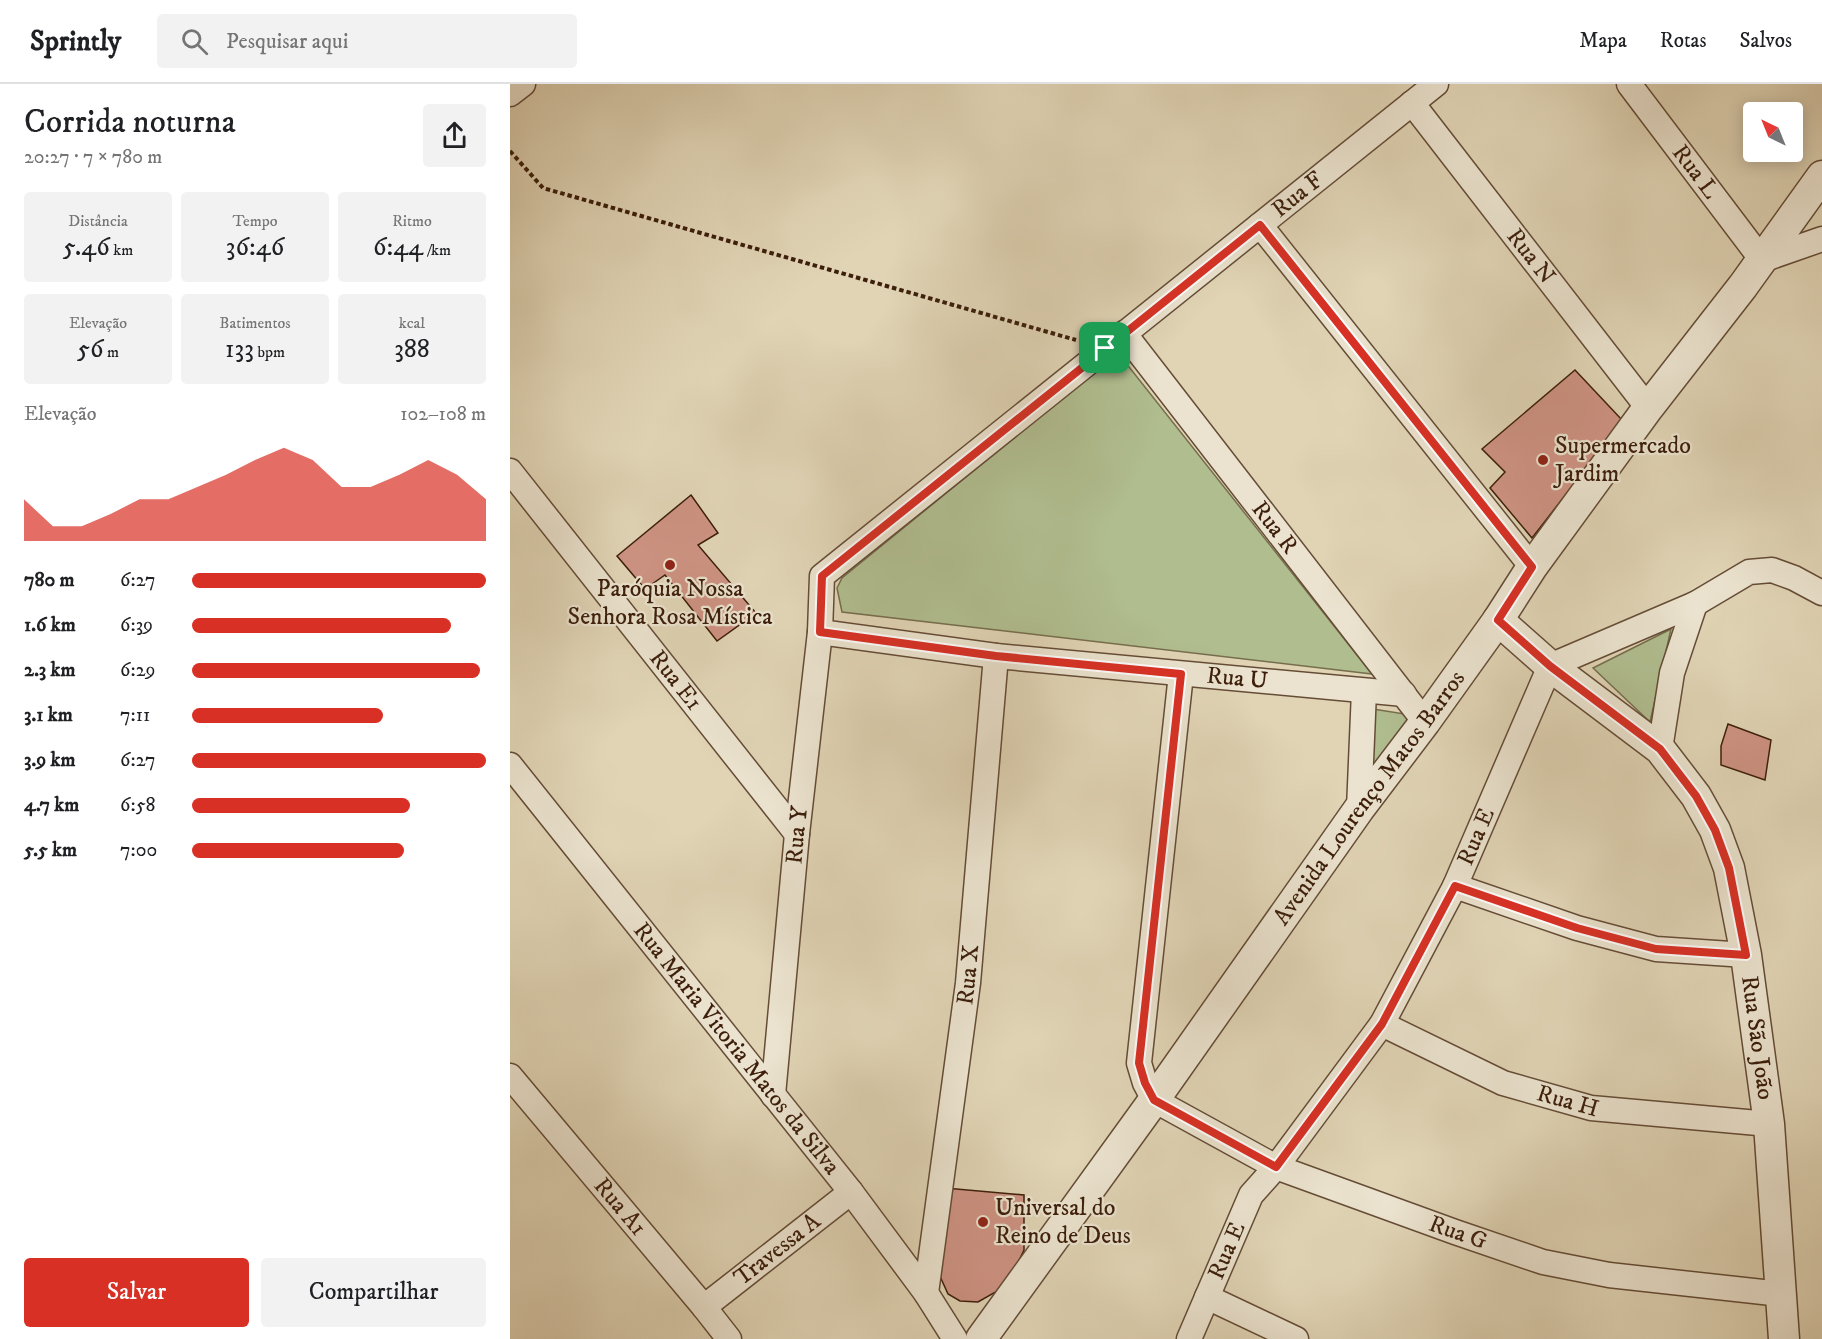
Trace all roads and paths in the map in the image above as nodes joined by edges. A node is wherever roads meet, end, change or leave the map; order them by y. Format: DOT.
graph roads {
  1 [pos="523,84"];
  2 [pos="1436,84"];
  3 [pos="1629,84"];
  4 [pos="510,94"];
  5 [pos="1412,103"];
  6 [pos="510,151"];
  7 [pos="1822,176"];
  8 [pos="1260,225"];
  9 [pos="1822,239"];
  10 [pos="1762,260"];
  11 [pos="1124,333"];
  12 [pos="1105,348"];
  13 [pos="1648,408"];
  14 [pos="510,471"];
  15 [pos="1532,567"];
  16 [pos="822,576"];
  17 [pos="1822,593"];
  18 [pos="1695,604"];
  19 [pos="1498,620"];
  20 [pos="820,632"];
  21 [pos="996,656"];
  22 [pos="1550,666"];
  23 [pos="1181,674"];
  24 [pos="1364,691"];
  25 [pos="1404,694"];
  26 [pos="1425,722"];
  27 [pos="1660,749"];
  28 [pos="510,765"];
  29 [pos="1359,809"];
  30 [pos="797,834"];
  31 [pos="1455,886"];
  32 [pos="1746,955"];
  33 [pos="1382,1024"];
  34 [pos="510,1076"];
  35 [pos="773,1095"];
  36 [pos="1154,1100"];
  37 [pos="1768,1124"];
  38 [pos="1276,1167"];
  39 [pos="851,1192"];
  40 [pos="926,1293"];
  41 [pos="1781,1294"];
  42 [pos="1207,1297"];
  43 [pos="704,1307"];
  44 [pos="729,1339"];
  45 [pos="955,1339"];
  46 [pos="981,1339"];
  47 [pos="1189,1339"];
  48 [pos="1296,1339"];
  49 [pos="1784,1339"];
  1 -- 4 [label="street"];
  2 -- 5 [label="street, Rua F"];
  3 -- 10 [label="street, Rua L"];
  5 -- 8 [label="street, Rua F"];
  5 -- 13 [label="street, Rua N"];
  6 -- 12 [label="path"];
  7 -- 10 [label="street, Avenida Lourenço Matos Barros"];
  8 -- 11 [label="street, Rua F"];
  8 -- 15 [label="street"];
  9 -- 10 [label="street"];
  10 -- 13 [label="street, Avenida Lourenço Matos Barros"];
  11 -- 12 [label="street, Rua F"];
  11 -- 25 [label="street, Rua R"];
  12 -- 16 [label="street, Rua F"];
  13 -- 15 [label="street, Avenida Lourenço Matos Barros"];
  14 -- 30 [label="street, Rua E1"];
  15 -- 19 [label="street, Avenida Lourenço Matos Barros"];
  16 -- 20 [label="street, Rua Y"];
  17 -- 18 [label="street"];
  18 -- 22 [label="street"];
  18 -- 27 [label="street"];
  19 -- 22 [label="street, Rua São João"];
  19 -- 26 [label="street, Avenida Lourenço Matos Barros"];
  20 -- 21 [label="street, Rua U"];
  20 -- 30 [label="street, Rua Y"];
  21 -- 23 [label="street, Rua U"];
  21 -- 40 [label="street, Rua X"];
  22 -- 27 [label="street, Rua São João"];
  22 -- 31 [label="street, Rua E"];
  23 -- 24 [label="street, Rua U"];
  23 -- 36 [label="street"];
  24 -- 25 [label="street, Rua U"];
  24 -- 29 [label="street"];
  25 -- 26 [label="street, Rua R"];
  26 -- 29 [label="street, Avenida Lourenço Matos Barros"];
  27 -- 32 [label="street, Rua São João"];
  28 -- 35 [label="street, Rua Maria Vitoria Matos da Silva"];
  29 -- 36 [label="street, Avenida Lourenço Matos Barros"];
  30 -- 35 [label="street, Rua Y"];
  31 -- 32 [label="street"];
  31 -- 33 [label="street, Rua E"];
  32 -- 37 [label="street, Rua São João"];
  33 -- 37 [label="street, Rua H"];
  33 -- 38 [label="street, Rua E"];
  34 -- 43 [label="street, Rua A1"];
  35 -- 39 [label="street, Rua Maria Vitoria Matos da Silva"];
  36 -- 38 [label="street, Rua G"];
  36 -- 46 [label="street, Avenida Lourenço Matos Barros"];
  37 -- 41 [label="street, Rua São João"];
  38 -- 41 [label="street, Rua G"];
  38 -- 42 [label="street, Rua E"];
  39 -- 40 [label="street, Rua Maria Vitoria Matos da Silva"];
  39 -- 43 [label="street, Travessa A"];
  40 -- 45 [label="street, Rua Maria Vitoria Matos da Silva"];
  41 -- 49 [label="street, Rua São João"];
  42 -- 47 [label="street, Rua E"];
  42 -- 48 [label="street"];
  43 -- 44 [label="street, Rua A1"];
}
